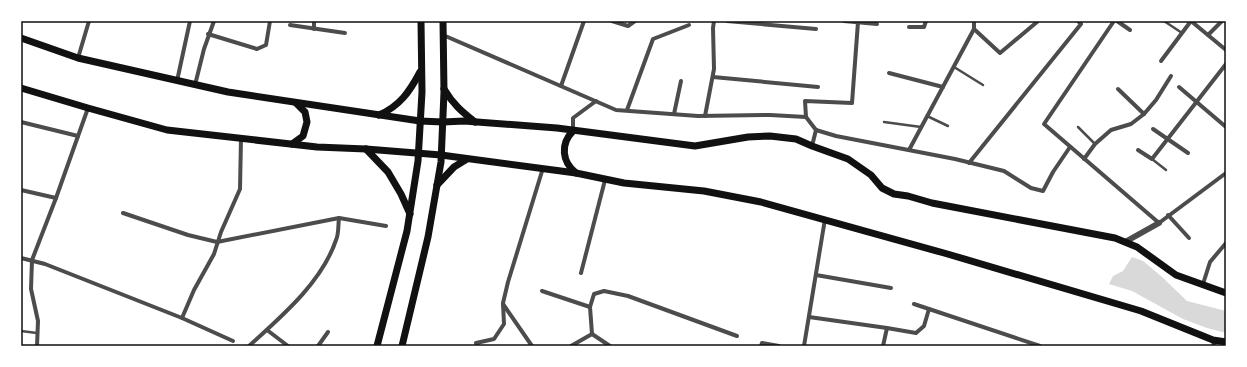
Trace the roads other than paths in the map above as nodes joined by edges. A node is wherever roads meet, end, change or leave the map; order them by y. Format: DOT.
graph roads {
  1 [pos="89,21"];
  2 [pos="190,21"];
  3 [pos="214,21"];
  4 [pos="270,21"];
  5 [pos="314,21"];
  6 [pos="421,21"];
  7 [pos="443,21"];
  8 [pos="584,21"];
  9 [pos="612,21"];
  10 [pos="636,21"];
  11 [pos="714,21"];
  12 [pos="727,21"];
  13 [pos="844,21"];
  14 [pos="926,21"];
  15 [pos="974,21"];
  16 [pos="1078,21"];
  17 [pos="1115,21"];
  18 [pos="1164,21"];
  19 [pos="1191,21"];
  20 [pos="1222,21"];
  21 [pos="858,22"];
  22 [pos="1037,22"];
  23 [pos="877,24"];
  24 [pos="290,25"];
  25 [pos="688,25"];
  26 [pos="909,27"];
  27 [pos="314,29"];
  28 [pos="816,29"];
  29 [pos="974,29"];
  30 [pos="1130,30"];
  31 [pos="345,33"];
  32 [pos="1182,33"];
  33 [pos="208,34"];
  34 [pos="443,35"];
  35 [pos="1208,35"];
  36 [pos="21,38"];
  37 [pos="1226,50"];
  38 [pos="78,58"];
  39 [pos="1161,61"];
  40 [pos="1226,64"];
  41 [pos="954,67"];
  42 [pos="421,70"];
  43 [pos="889,73"];
  44 [pos="1171,76"];
  45 [pos="713,77"];
  46 [pos="177,81"];
  47 [pos="681,81"];
  48 [pos="195,85"];
  49 [pos="983,85"];
  50 [pos="561,86"];
  51 [pos="818,87"];
  52 [pos="943,87"];
  53 [pos="1179,87"];
  54 [pos="21,88"];
  55 [pos="444,89"];
  56 [pos="1118,89"];
  57 [pos="596,101"];
  58 [pos="296,102"];
  59 [pos="1197,102"];
  60 [pos="88,108"];
  61 [pos="627,110"];
  62 [pos="674,114"];
  63 [pos="1144,114"];
  64 [pos="379,115"];
  65 [pos="706,116"];
  66 [pos="927,116"];
  67 [pos="806,117"];
  68 [pos="420,121"];
  69 [pos="21,122"];
  70 [pos="443,122"];
  71 [pos="475,122"];
  72 [pos="884,122"];
  73 [pos="948,126"];
  74 [pos="1078,127"];
  75 [pos="1226,127"];
  76 [pos="921,128"];
  77 [pos="1153,129"];
  78 [pos="816,130"];
  79 [pos="573,131"];
  80 [pos="78,136"];
  81 [pos="240,138"];
  82 [pos="1168,139"];
  83 [pos="292,144"];
  84 [pos="1095,144"];
  85 [pos="812,146"];
  86 [pos="1070,147"];
  87 [pos="366,148"];
  88 [pos="909,150"];
  89 [pos="1138,150"];
  90 [pos="418,152"];
  91 [pos="1188,153"];
  92 [pos="441,155"];
  93 [pos="467,158"];
  94 [pos="1084,159"];
  95 [pos="1152,159"];
  96 [pos="969,163"];
  97 [pos="544,168"];
  98 [pos="1166,170"];
  99 [pos="576,173"];
  100 [pos="1226,173"];
  101 [pos="605,180"];
  102 [pos="437,185"];
  103 [pos="21,190"];
  104 [pos="56,198"];
  105 [pos="123,213"];
  106 [pos="410,214"];
  107 [pos="1168,215"];
  108 [pos="339,218"];
  109 [pos="825,219"];
  110 [pos="1159,222"];
  111 [pos="386,226"];
  112 [pos="1189,238"];
  113 [pos="217,242"];
  114 [pos="1125,242"];
  115 [pos="1226,243"];
  116 [pos="21,258"];
  117 [pos="32,260"];
  118 [pos="581,274"];
  119 [pos="816,275"];
  120 [pos="1203,284"];
  121 [pos="891,288"];
  122 [pos="542,291"];
  123 [pos="1226,293"];
  124 [pos="503,303"];
  125 [pos="914,304"];
  126 [pos="590,307"];
  127 [pos="929,309"];
  128 [pos="809,317"];
  129 [pos="182,318"];
  130 [pos="887,328"];
  131 [pos="266,330"];
  132 [pos="21,331"];
  133 [pos="328,332"];
  134 [pos="37,333"];
  135 [pos="592,334"];
  136 [pos="737,336"];
  137 [pos="233,341"];
  138 [pos="1226,342"];
  139 [pos="1214,343"];
  140 [pos="37,346"];
  141 [pos="249,346"];
  142 [pos="288,346"];
  143 [pos="318,346"];
  144 [pos="377,346"];
  145 [pos="402,346"];
  146 [pos="478,346"];
  147 [pos="532,346"];
  148 [pos="571,346"];
  149 [pos="610,346"];
  150 [pos="761,346"];
  151 [pos="779,346"];
  152 [pos="804,346"];
  153 [pos="883,346"];
  154 [pos="1040,346"];
  1 -- 38 [label="street"];
  2 -- 46 [label="street"];
  3 -- 33 [label="street"];
  4 -- 33 [label="street"];
  5 -- 27 [label="street"];
  6 -- 42 [label="main road"];
  7 -- 34 [label="main road"];
  8 -- 50 [label="street"];
  9 -- 10 [label="street"];
  11 -- 45 [label="street"];
  12 -- 28 [label="street"];
  13 -- 21 [label="street"];
  14 -- 26 [label="street"];
  15 -- 29 [label="street"];
  16 -- 96 [label="street"];
  17 -- 30 [label="street"];
  17 -- 86 [label="street"];
  18 -- 32 [label="lane"];
  19 -- 32 [label="street"];
  19 -- 35 [label="street"];
  20 -- 35 [label="street"];
  21 -- 23 [label="street"];
  21 -- 67 [label="street"];
  22 -- 29 [label="street"];
  24 -- 27 [label="street"];
  25 -- 61 [label="street"];
  27 -- 31 [label="street"];
  29 -- 41 [label="street"];
  32 -- 39 [label="street"];
  33 -- 48 [label="street"];
  34 -- 50 [label="street"];
  34 -- 55 [label="main road"];
  35 -- 37 [label="street"];
  36 -- 38 [label="main road"];
  38 -- 46 [label="main road"];
  40 -- 59 [label="street"];
  41 -- 49 [label="lane"];
  41 -- 52 [label="street"];
  42 -- 64 [label="main road"];
  42 -- 68 [label="main road"];
  43 -- 52 [label="street"];
  44 -- 63 [label="street"];
  45 -- 51 [label="street"];
  45 -- 65 [label="street"];
  46 -- 48 [label="main road"];
  47 -- 62 [label="street"];
  48 -- 58 [label="main road"];
  50 -- 57 [label="street"];
  52 -- 66 [label="street"];
  53 -- 59 [label="street"];
  54 -- 60 [label="main road"];
  55 -- 70 [label="main road"];
  55 -- 71 [label="main road"];
  56 -- 63 [label="street"];
  57 -- 61 [label="street"];
  57 -- 79 [label="street"];
  58 -- 64 [label="main road"];
  58 -- 83 [label="main road"];
  59 -- 75 [label="street"];
  59 -- 82 [label="street"];
  60 -- 80 [label="street"];
  60 -- 81 [label="main road"];
  61 -- 62 [label="street"];
  62 -- 65 [label="street"];
  63 -- 84 [label="street"];
  64 -- 68 [label="main road"];
  65 -- 67 [label="street"];
  66 -- 73 [label="lane"];
  66 -- 76 [label="street"];
  67 -- 78 [label="street"];
  68 -- 70 [label="main road"];
  68 -- 90 [label="main road"];
  69 -- 80 [label="street"];
  70 -- 71 [label="main road"];
  70 -- 92 [label="main road"];
  71 -- 79 [label="main road"];
  72 -- 76 [label="lane"];
  74 -- 84 [label="lane"];
  76 -- 88 [label="street"];
  77 -- 82 [label="street"];
  78 -- 85 [label="street"];
  78 -- 88 [label="street"];
  79 -- 85 [label="main road"];
  79 -- 99 [label="main road"];
  80 -- 104 [label="street"];
  81 -- 83 [label="main road"];
  81 -- 113 [label="street"];
  82 -- 91 [label="street"];
  82 -- 95 [label="street"];
  83 -- 87 [label="main road"];
  84 -- 94 [label="street"];
  85 -- 114 [label="main road"];
  86 -- 94 [label="street"];
  86 -- 96 [label="street"];
  87 -- 90 [label="main road"];
  87 -- 106 [label="main road"];
  88 -- 96 [label="street"];
  89 -- 95 [label="street"];
  90 -- 92 [label="main road"];
  90 -- 106 [label="main road"];
  92 -- 93 [label="main road"];
  92 -- 102 [label="main road"];
  93 -- 97 [label="main road"];
  93 -- 102 [label="main road"];
  94 -- 110 [label="street"];
  95 -- 98 [label="lane"];
  97 -- 99 [label="main road"];
  97 -- 124 [label="street"];
  99 -- 101 [label="main road"];
  100 -- 107 [label="street"];
  101 -- 109 [label="main road"];
  101 -- 118 [label="street"];
  102 -- 145 [label="main road"];
  103 -- 104 [label="street"];
  104 -- 117 [label="street"];
  105 -- 113 [label="street"];
  106 -- 144 [label="main road"];
  107 -- 110 [label="street"];
  107 -- 112 [label="street"];
  108 -- 111 [label="street"];
  108 -- 113 [label="street"];
  108 -- 131 [label="street"];
  109 -- 119 [label="street"];
  109 -- 139 [label="main road"];
  110 -- 114 [label="street"];
  113 -- 129 [label="street"];
  114 -- 120 [label="main road"];
  115 -- 120 [label="street"];
  116 -- 117 [label="street"];
  117 -- 129 [label="street"];
  117 -- 134 [label="street"];
  119 -- 121 [label="street"];
  119 -- 128 [label="street"];
  120 -- 123 [label="main road"];
  122 -- 126 [label="street"];
  124 -- 146 [label="street"];
  124 -- 147 [label="street"];
  125 -- 127 [label="street"];
  126 -- 135 [label="street"];
  126 -- 136 [label="street"];
  127 -- 130 [label="street"];
  127 -- 154 [label="street"];
  128 -- 130 [label="street"];
  128 -- 152 [label="street"];
  129 -- 137 [label="street"];
  130 -- 153 [label="street"];
  131 -- 141 [label="street"];
  131 -- 142 [label="street"];
  132 -- 134 [label="lane"];
  133 -- 143 [label="street"];
  134 -- 140 [label="street"];
  135 -- 148 [label="street"];
  135 -- 149 [label="street"];
  138 -- 139 [label="main road"];
  150 -- 151 [label="street"];
}
